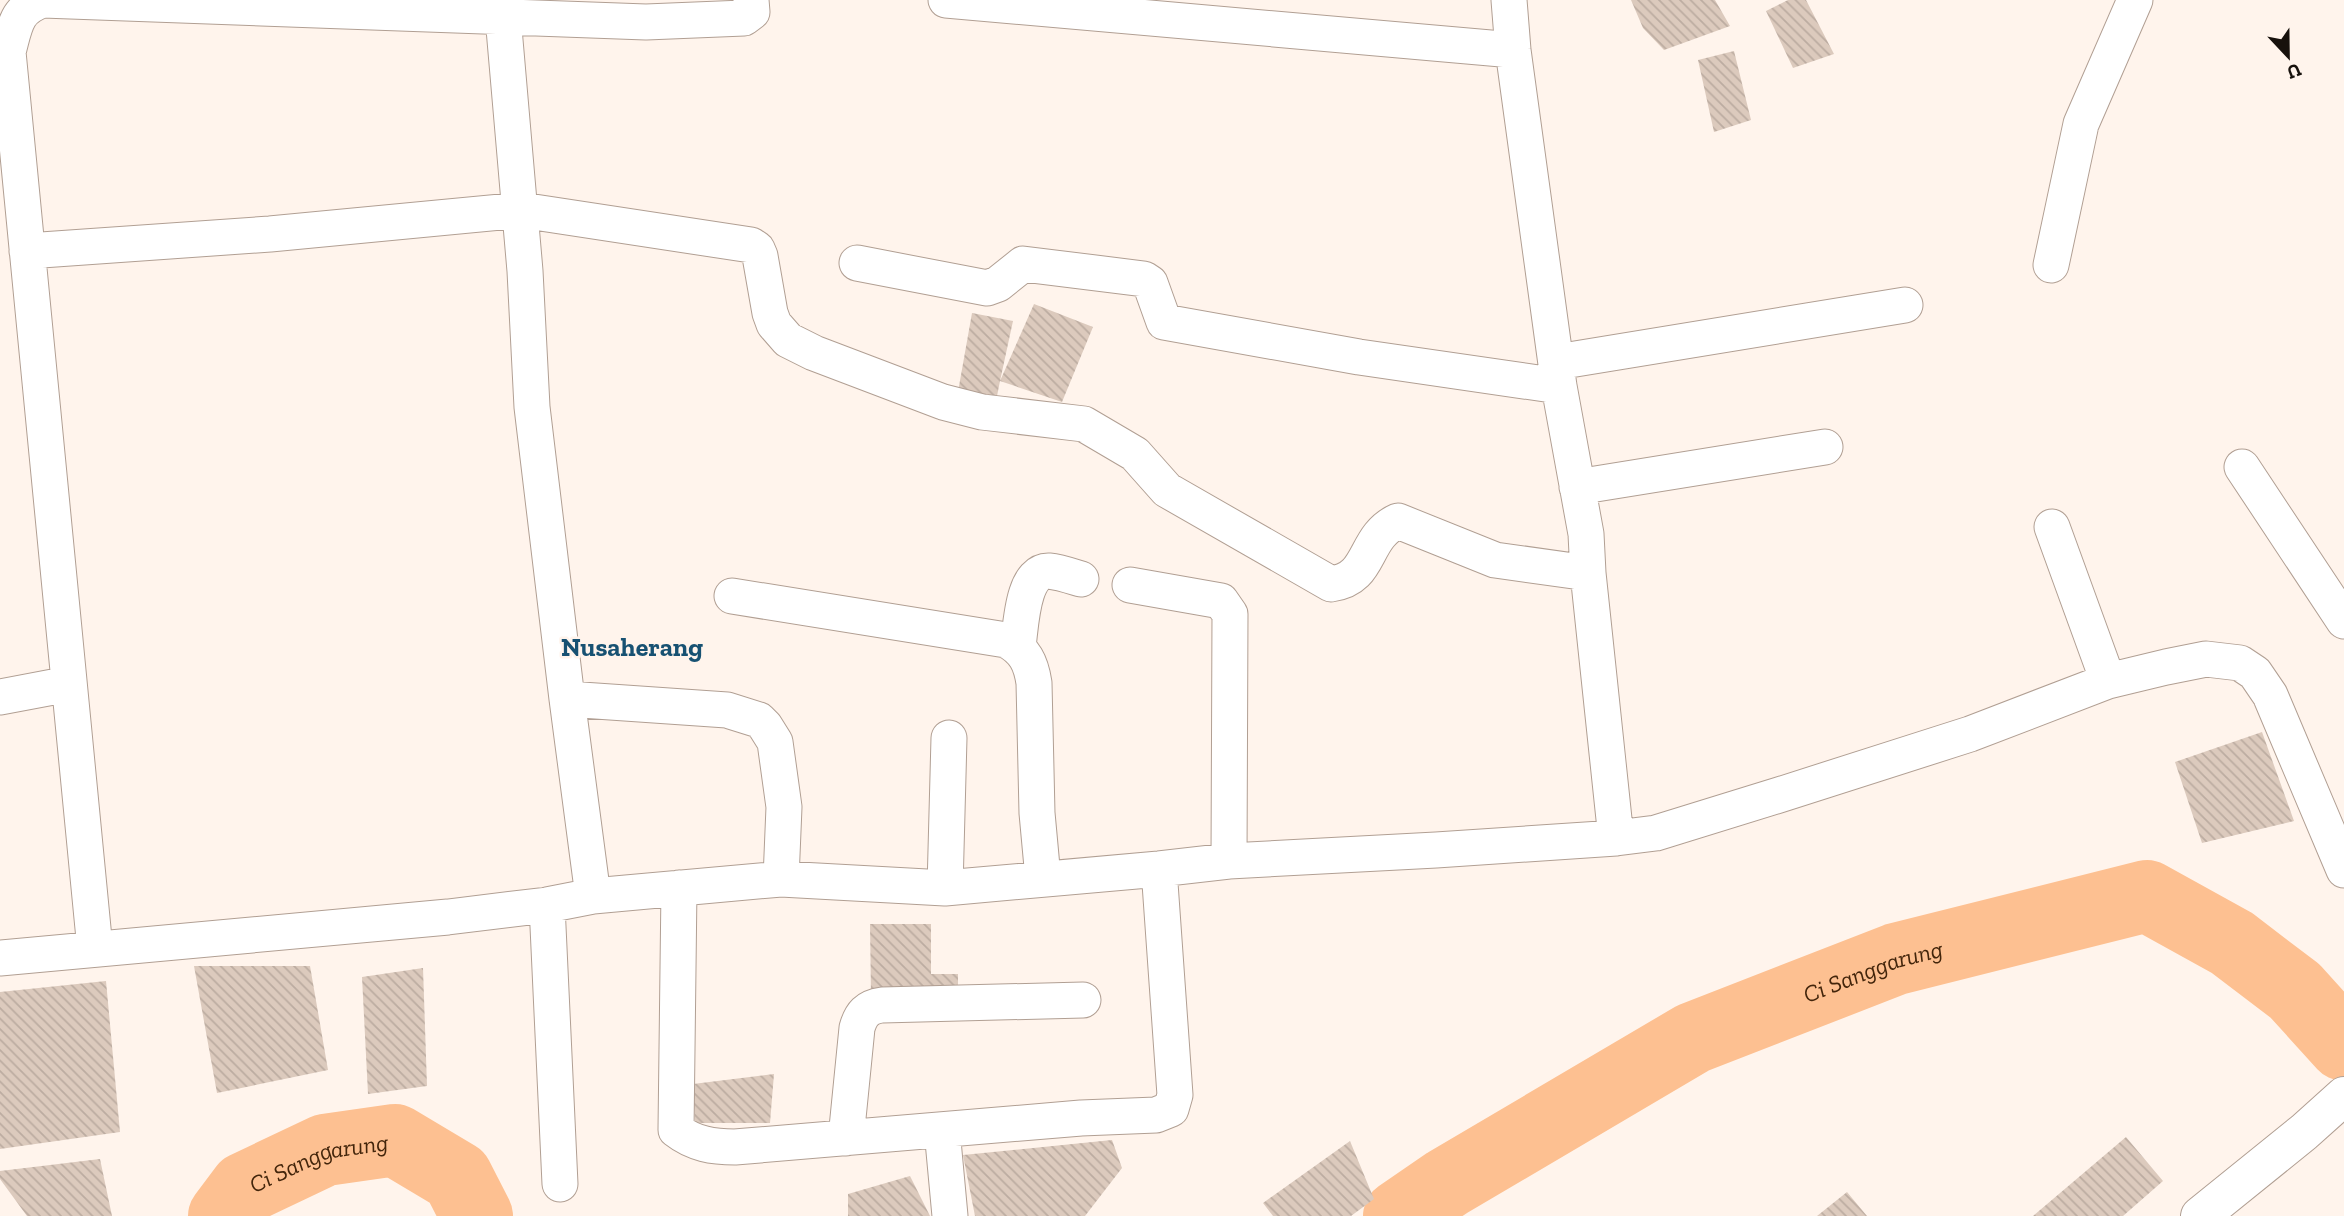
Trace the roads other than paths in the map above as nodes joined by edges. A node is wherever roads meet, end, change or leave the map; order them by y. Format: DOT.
graph roads {
  1 [pos="751,0"];
  2 [pos="946,0"];
  3 [pos="1509,0"];
  4 [pos="2135,0"];
  5 [pos="503,17"];
  6 [pos="1513,50"];
  7 [pos="521,210"];
  8 [pos="27,251"];
  9 [pos="858,263"];
  10 [pos="2051,265"];
  11 [pos="1905,305"];
  12 [pos="1558,374"];
  13 [pos="1825,447"];
  14 [pos="2242,467"];
  15 [pos="1577,487"];
  16 [pos="2052,527"];
  17 [pos="1588,573"];
  18 [pos="1081,579"];
  19 [pos="1130,586"];
  20 [pos="732,596"];
  21 [pos="2344,621"];
  22 [pos="1018,646"];
  23 [pos="2108,681"];
  24 [pos="69,684"];
  25 [pos="0,697"];
  26 [pos="567,699"];
  27 [pos="949,738"];
  28 [pos="1616,838"];
  29 [pos="2339,860"];
  30 [pos="1229,861"];
  31 [pos="1159,869"];
  32 [pos="1043,878"];
  33 [pos="781,879"];
  34 [pos="679,888"];
  35 [pos="945,888"];
  36 [pos="593,896"];
  37 [pos="547,905"];
  38 [pos="95,949"];
  39 [pos="0,958"];
  40 [pos="1083,1000"];
  41 [pos="2344,1096"];
  42 [pos="942,1130"];
  43 [pos="846,1138"];
  44 [pos="560,1184"];
  45 [pos="950,1216"];
  46 [pos="2200,1216"];
  1 -- 5 [label="street"];
  2 -- 6 [label="street"];
  3 -- 6 [label="street"];
  4 -- 10 [label="street"];
  5 -- 7 [label="street"];
  5 -- 8 [label="street"];
  6 -- 12 [label="street"];
  7 -- 8 [label="street"];
  7 -- 17 [label="street"];
  7 -- 26 [label="street"];
  8 -- 24 [label="street"];
  9 -- 12 [label="street"];
  11 -- 12 [label="street"];
  12 -- 15 [label="street"];
  13 -- 15 [label="street"];
  14 -- 21 [label="street"];
  15 -- 17 [label="street"];
  16 -- 23 [label="street"];
  17 -- 28 [label="street"];
  18 -- 22 [label="street"];
  19 -- 30 [label="street"];
  20 -- 22 [label="street"];
  22 -- 32 [label="street"];
  23 -- 28 [label="street"];
  23 -- 29 [label="street"];
  24 -- 25 [label="street"];
  24 -- 38 [label="street"];
  26 -- 33 [label="street"];
  26 -- 36 [label="street"];
  27 -- 35 [label="street"];
  28 -- 30 [label="street"];
  30 -- 31 [label="street"];
  31 -- 32 [label="street"];
  31 -- 42 [label="street"];
  32 -- 35 [label="street"];
  33 -- 34 [label="street"];
  33 -- 35 [label="street"];
  34 -- 36 [label="street"];
  34 -- 43 [label="street"];
  36 -- 37 [label="street"];
  37 -- 38 [label="street"];
  37 -- 44 [label="street"];
  38 -- 39 [label="street"];
  40 -- 43 [label="street"];
  41 -- 46 [label="highway"];
  42 -- 43 [label="street"];
  42 -- 45 [label="street"];
}
